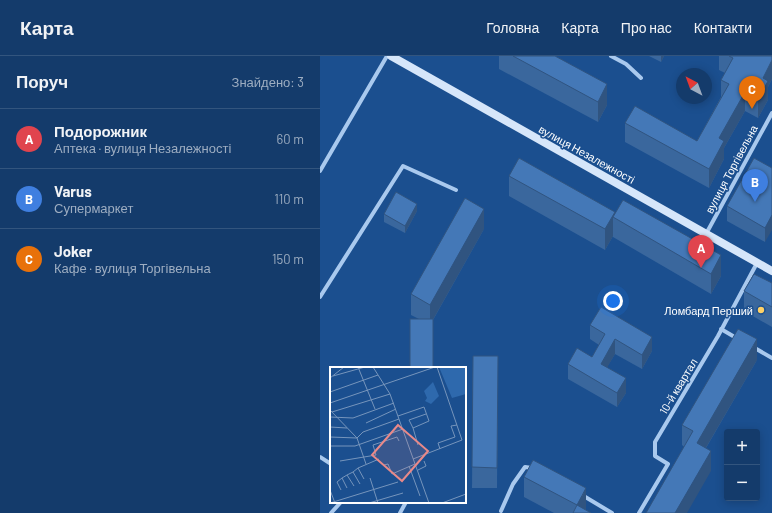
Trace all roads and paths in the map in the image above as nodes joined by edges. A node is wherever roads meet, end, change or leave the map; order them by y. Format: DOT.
graph roads {
  1 [pos="387,56"];
  2 [pos="391,56"];
  3 [pos="611,56"];
  4 [pos="641,78"];
  5 [pos="772,112"];
  6 [pos="320,171"];
  7 [pos="456,190"];
  8 [pos="706,234"];
  9 [pos="757,263"];
  10 [pos="772,271"];
  11 [pos="320,297"];
  12 [pos="721,329"];
  13 [pos="740,340"];
  14 [pos="747,343"];
  15 [pos="772,358"];
  16 [pos="320,457"];
  17 [pos="330,463"];
  18 [pos="540,470"];
  19 [pos="580,494"];
  20 [pos="340,503"];
  21 [pos="405,503"];
  22 [pos="501,511"];
  23 [pos="331,513"];
  24 [pos="400,513"];
  25 [pos="612,513"];
  26 [pos="638,513"];
  1 -- 6 [label="street"];
  2 -- 8 [label="main road, вулиця Незалежності"];
  3 -- 4 [label="street"];
  5 -- 8 [label="street, вулиця Торгівельна"];
  7 -- 11 [label="street"];
  8 -- 9 [label="main road, вулиця Незалежності"];
  9 -- 10 [label="main road, вулиця Незалежності"];
  9 -- 12 [label="street, 10-й квартал"];
  12 -- 13 [label="street"];
  12 -- 26 [label="street, 10-й квартал"];
  14 -- 15 [label="street"];
  16 -- 17 [label="street"];
  18 -- 22 [label="street"];
  19 -- 25 [label="street"];
  20 -- 23 [label="street"];
  21 -- 24 [label="street"];
}
